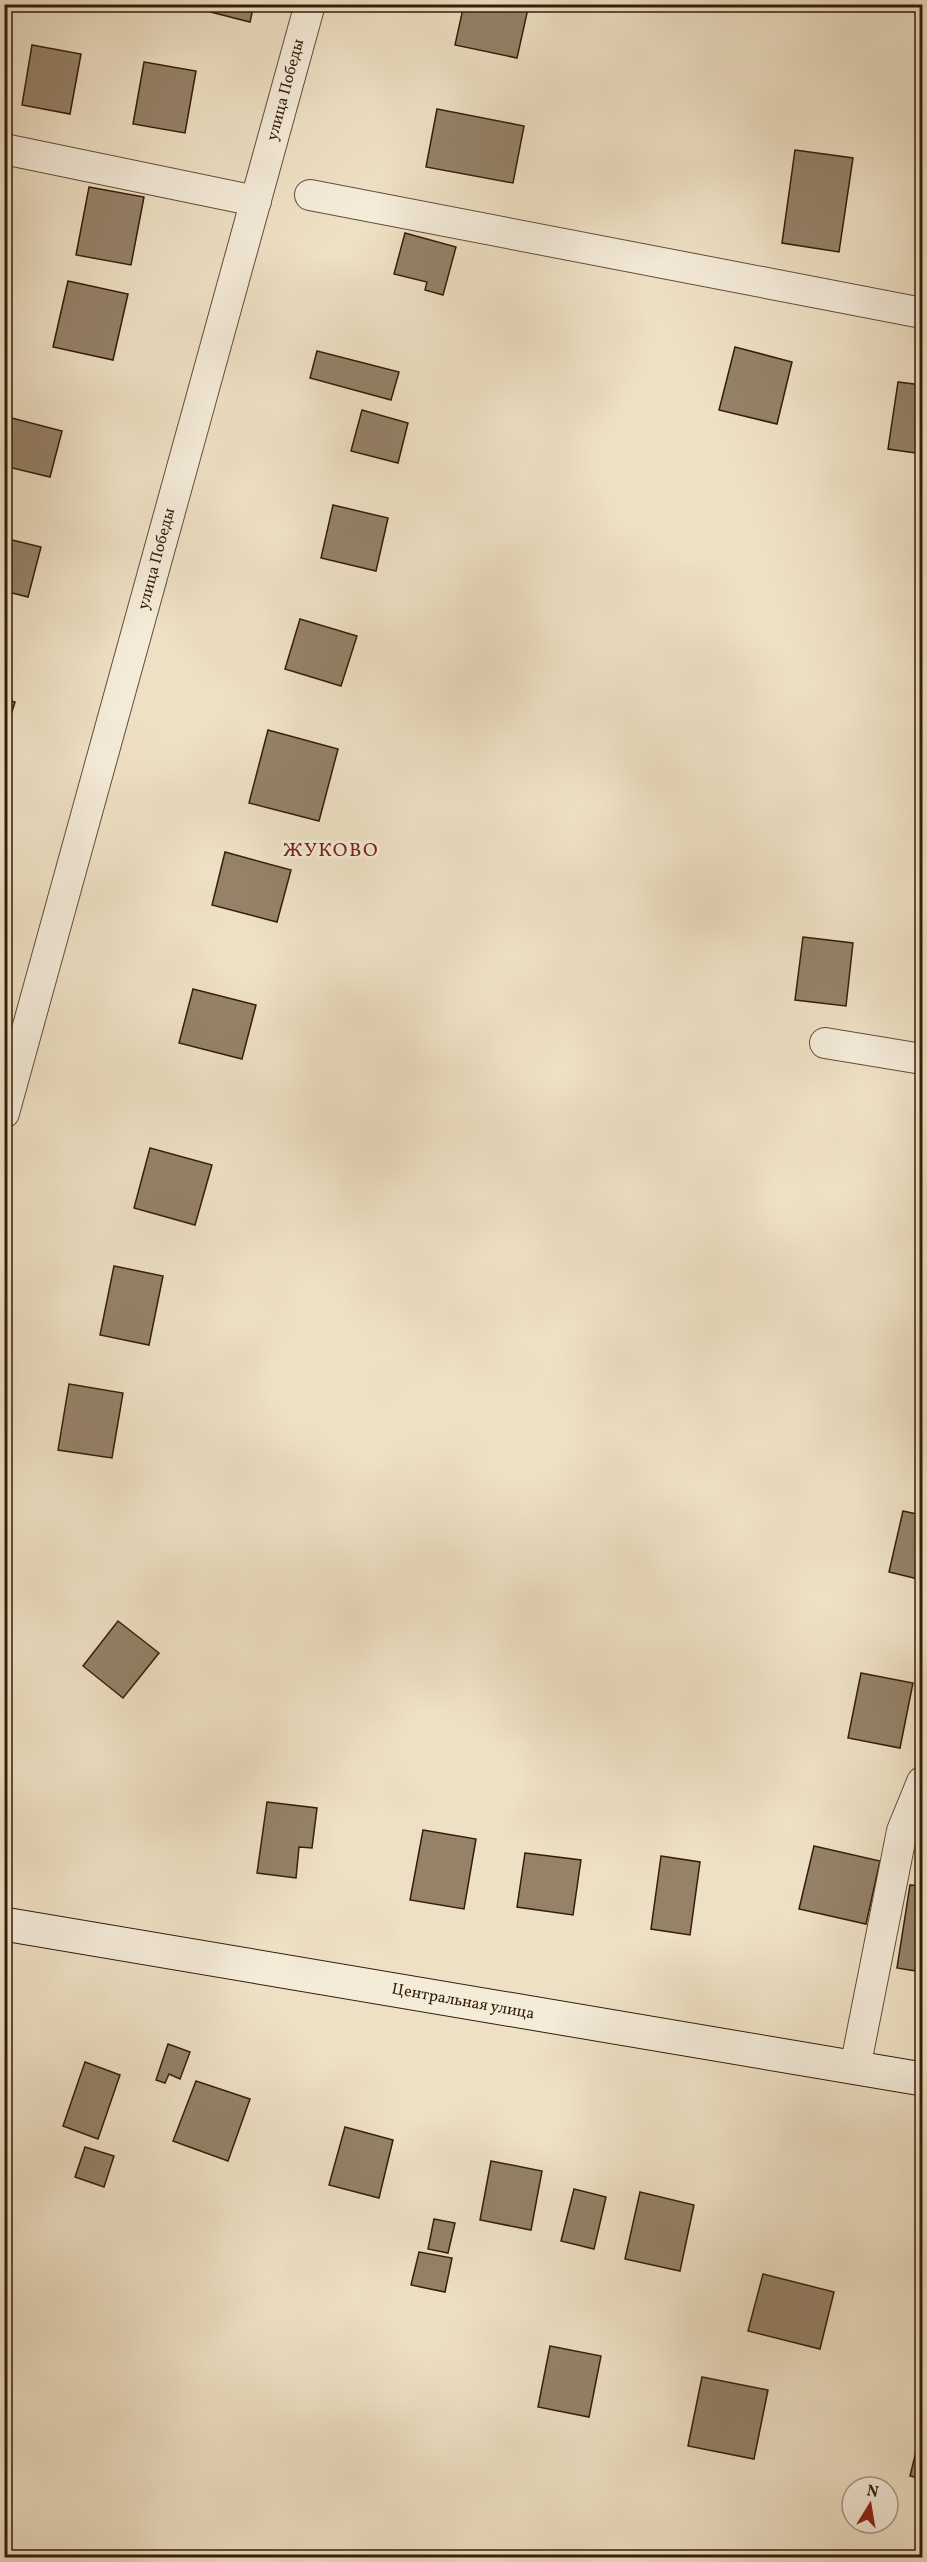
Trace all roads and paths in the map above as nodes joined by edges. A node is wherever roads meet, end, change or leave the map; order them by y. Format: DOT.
graph roads {
  1 [pos="310,4"];
  2 [pos="4,149"];
  3 [pos="310,195"];
  4 [pos="256,201"];
  5 [pos="922,313"];
  6 [pos="825,1043"];
  7 [pos="922,1059"];
  8 [pos="4,1113"];
  9 [pos="922,1782"];
  10 [pos="4,1924"];
  11 [pos="855,2068"];
  12 [pos="922,2079"];
  1 -- 4 [label="street, улица Победы"];
  2 -- 4 [label="street"];
  3 -- 5 [label="street"];
  4 -- 8 [label="street, улица Победы"];
  6 -- 7 [label="street"];
  9 -- 11 [label="street"];
  10 -- 11 [label="street, Центральная улица"];
  11 -- 12 [label="street, Центральная улица"];
}
